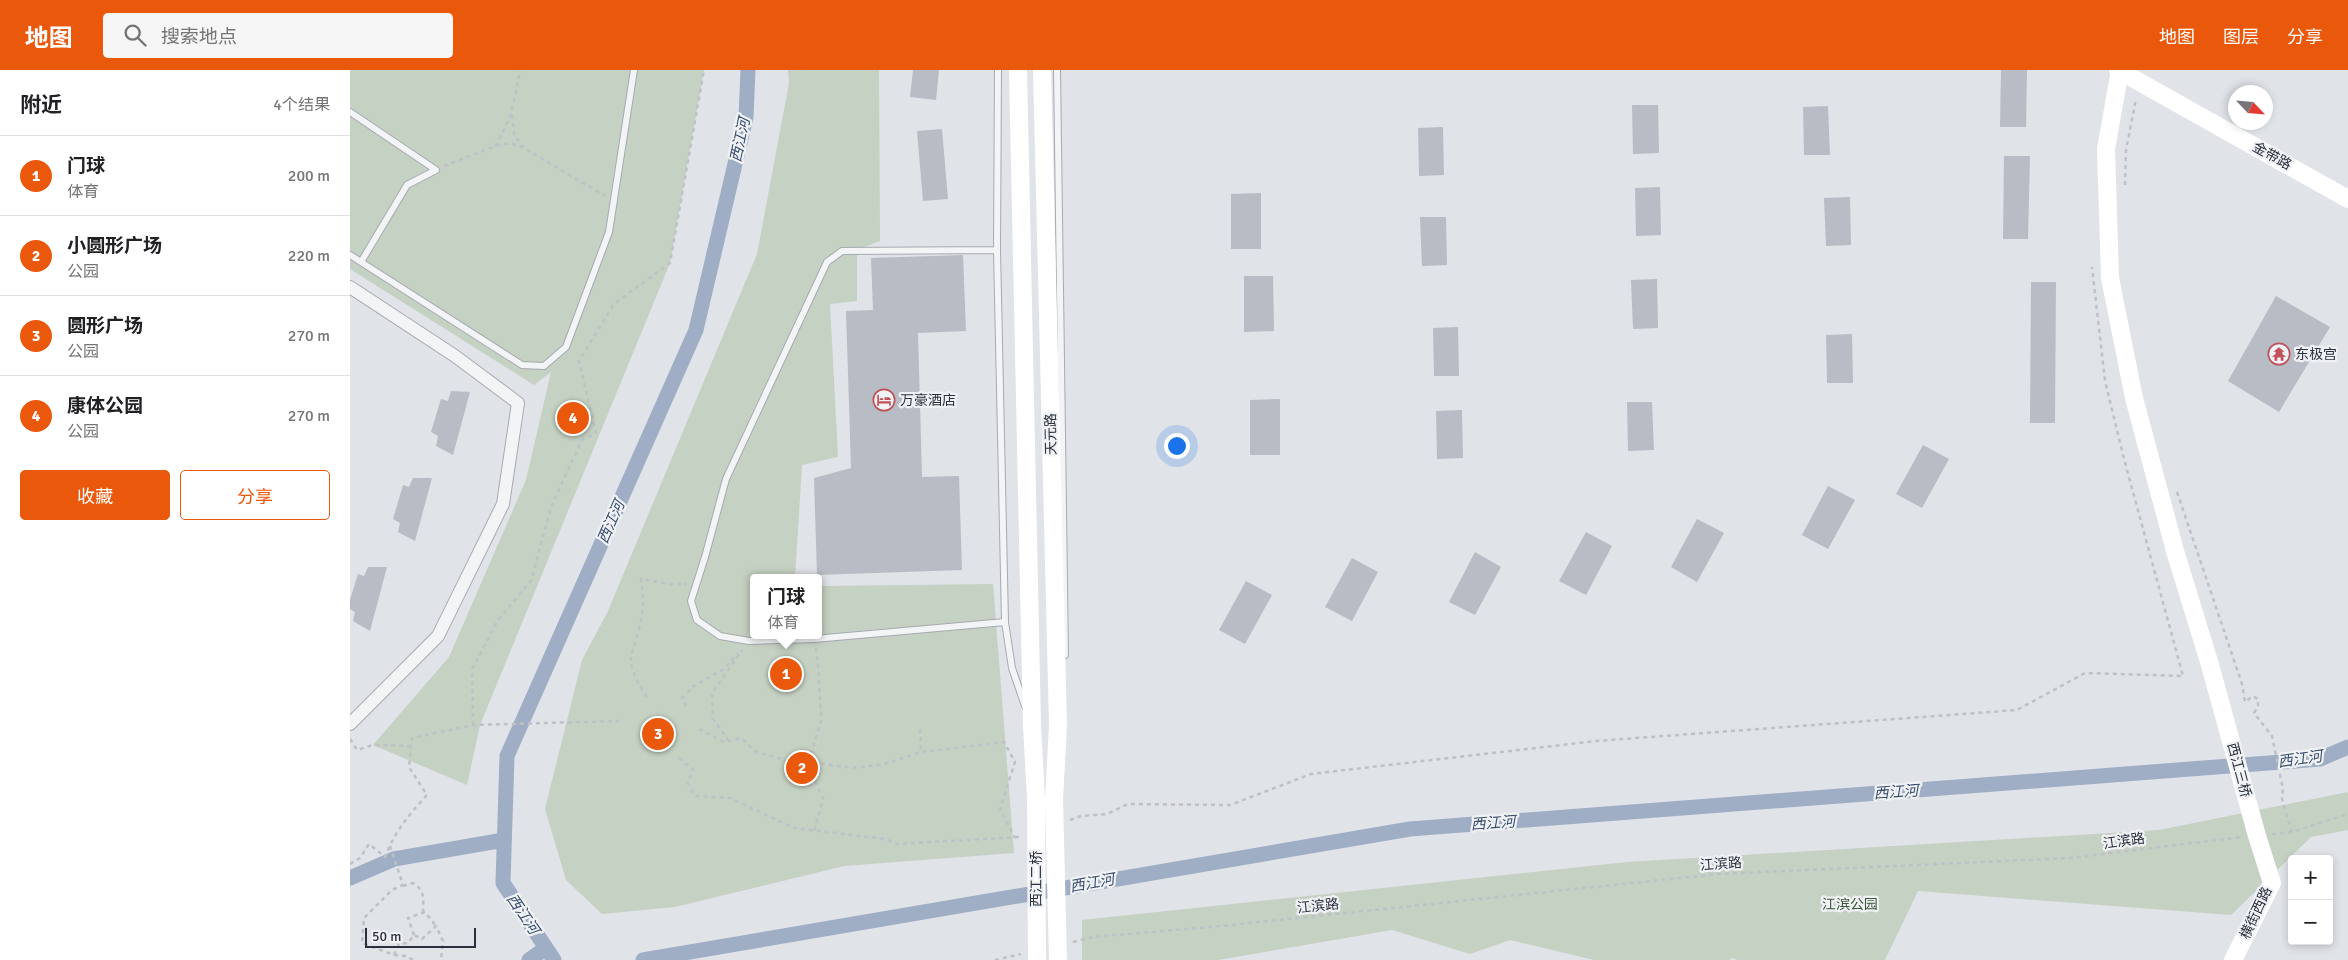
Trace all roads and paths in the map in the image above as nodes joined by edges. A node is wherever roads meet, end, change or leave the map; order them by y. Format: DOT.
graph roads {
  1 [pos="520,70"];
  2 [pos="634,70"];
  3 [pos="704,70"];
  4 [pos="998,70"];
  5 [pos="1018,70"];
  6 [pos="1042,70"];
  7 [pos="1057,70"];
  8 [pos="2119,70"];
  9 [pos="2140,82"];
  10 [pos="350,112"];
  11 [pos="512,113"];
  12 [pos="495,146"];
  13 [pos="524,148"];
  14 [pos="436,170"];
  15 [pos="2125,187"];
  16 [pos="2348,199"];
  17 [pos="614,201"];
  18 [pos="997,250"];
  19 [pos="350,255"];
  20 [pos="361,262"];
  21 [pos="350,287"];
  22 [pos="2177,492"];
  23 [pos="695,589"];
  24 [pos="1005,622"];
  25 [pos="822,638"];
  26 [pos="814,639"];
  27 [pos="749,641"];
  28 [pos="1065,659"];
  29 [pos="2183,676"];
  30 [pos="1064,678"];
  31 [pos="647,697"];
  32 [pos="686,706"];
  33 [pos="619,721"];
  34 [pos="350,724"];
  35 [pos="473,726"];
  36 [pos="1032,726"];
  37 [pos="1058,726"];
  38 [pos="699,729"];
  39 [pos="920,730"];
  40 [pos="350,739"];
  41 [pos="730,741"];
  42 [pos="411,746"];
  43 [pos="921,752"];
  44 [pos="679,758"];
  45 [pos="792,762"];
  46 [pos="812,774"];
  47 [pos="1036,798"];
  48 [pos="1054,799"];
  49 [pos="2348,814"];
  50 [pos="1064,822"];
  51 [pos="814,831"];
  52 [pos="2292,832"];
  53 [pos="1023,836"];
  54 [pos="2257,836"];
  55 [pos="1015,838"];
  56 [pos="390,844"];
  57 [pos="350,864"];
  58 [pos="392,890"];
  59 [pos="423,913"];
  60 [pos="436,926"];
  61 [pos="414,936"];
  62 [pos="1093,937"];
  63 [pos="394,954"];
  64 [pos="413,960"];
  65 [pos="441,960"];
  66 [pos="1036,960"];
  67 [pos="1058,960"];
  68 [pos="2234,960"];
  1 -- 11 [label="path"];
  2 -- 17 [label="lane"];
  3 -- 35 [label="path"];
  4 -- 18 [label="lane"];
  5 -- 36 [label="main road, 天元路"];
  6 -- 37 [label="main road, 天元路"];
  7 -- 28 [label="lane"];
  8 -- 9 [label="main road, 金带路"];
  8 -- 54 [label="main road, 西江三桥"];
  9 -- 15 [label="path"];
  9 -- 16 [label="main road, 金带路"];
  10 -- 14 [label="lane"];
  11 -- 12 [label="path"];
  11 -- 13 [label="path"];
  12 -- 13 [label="path"];
  12 -- 14 [label="path"];
  13 -- 17 [label="path"];
  14 -- 20 [label="lane"];
  17 -- 20 [label="lane"];
  18 -- 23 [label="lane"];
  18 -- 24 [label="lane"];
  19 -- 20 [label="lane"];
  21 -- 34 [label="street"];
  22 -- 52 [label="path"];
  23 -- 27 [label="lane"];
  23 -- 31 [label="path"];
  24 -- 25 [label="lane"];
  24 -- 36 [label="lane"];
  26 -- 27 [label="lane"];
  26 -- 43 [label="path"];
  27 -- 32 [label="path"];
  27 -- 41 [label="path"];
  29 -- 50 [label="path"];
  30 -- 37 [label="lane"];
  33 -- 35 [label="path"];
  35 -- 42 [label="path"];
  36 -- 47 [label="main road, 天元路"];
  37 -- 48 [label="main road, 天元路"];
  38 -- 41 [label="path"];
  39 -- 43 [label="path"];
  40 -- 42 [label="path"];
  41 -- 45 [label="path"];
  42 -- 56 [label="path"];
  43 -- 55 [label="path"];
  44 -- 51 [label="path"];
  46 -- 51 [label="path"];
  47 -- 66 [label="main road, 西江二桥, bridge"];
  48 -- 67 [label="main road, 西江二桥, bridge"];
  49 -- 52 [label="path, 江滨路"];
  51 -- 55 [label="path"];
  52 -- 54 [label="path, 江滨路"];
  53 -- 55 [label="path"];
  54 -- 62 [label="path, 江滨路"];
  54 -- 68 [label="main road, 横街西路"];
  56 -- 57 [label="path"];
  56 -- 58 [label="path"];
  58 -- 59 [label="path"];
  58 -- 63 [label="path"];
  59 -- 60 [label="path"];
  59 -- 61 [label="path"];
  60 -- 61 [label="path"];
  60 -- 65 [label="path"];
  61 -- 63 [label="path"];
  63 -- 64 [label="path"];
}
